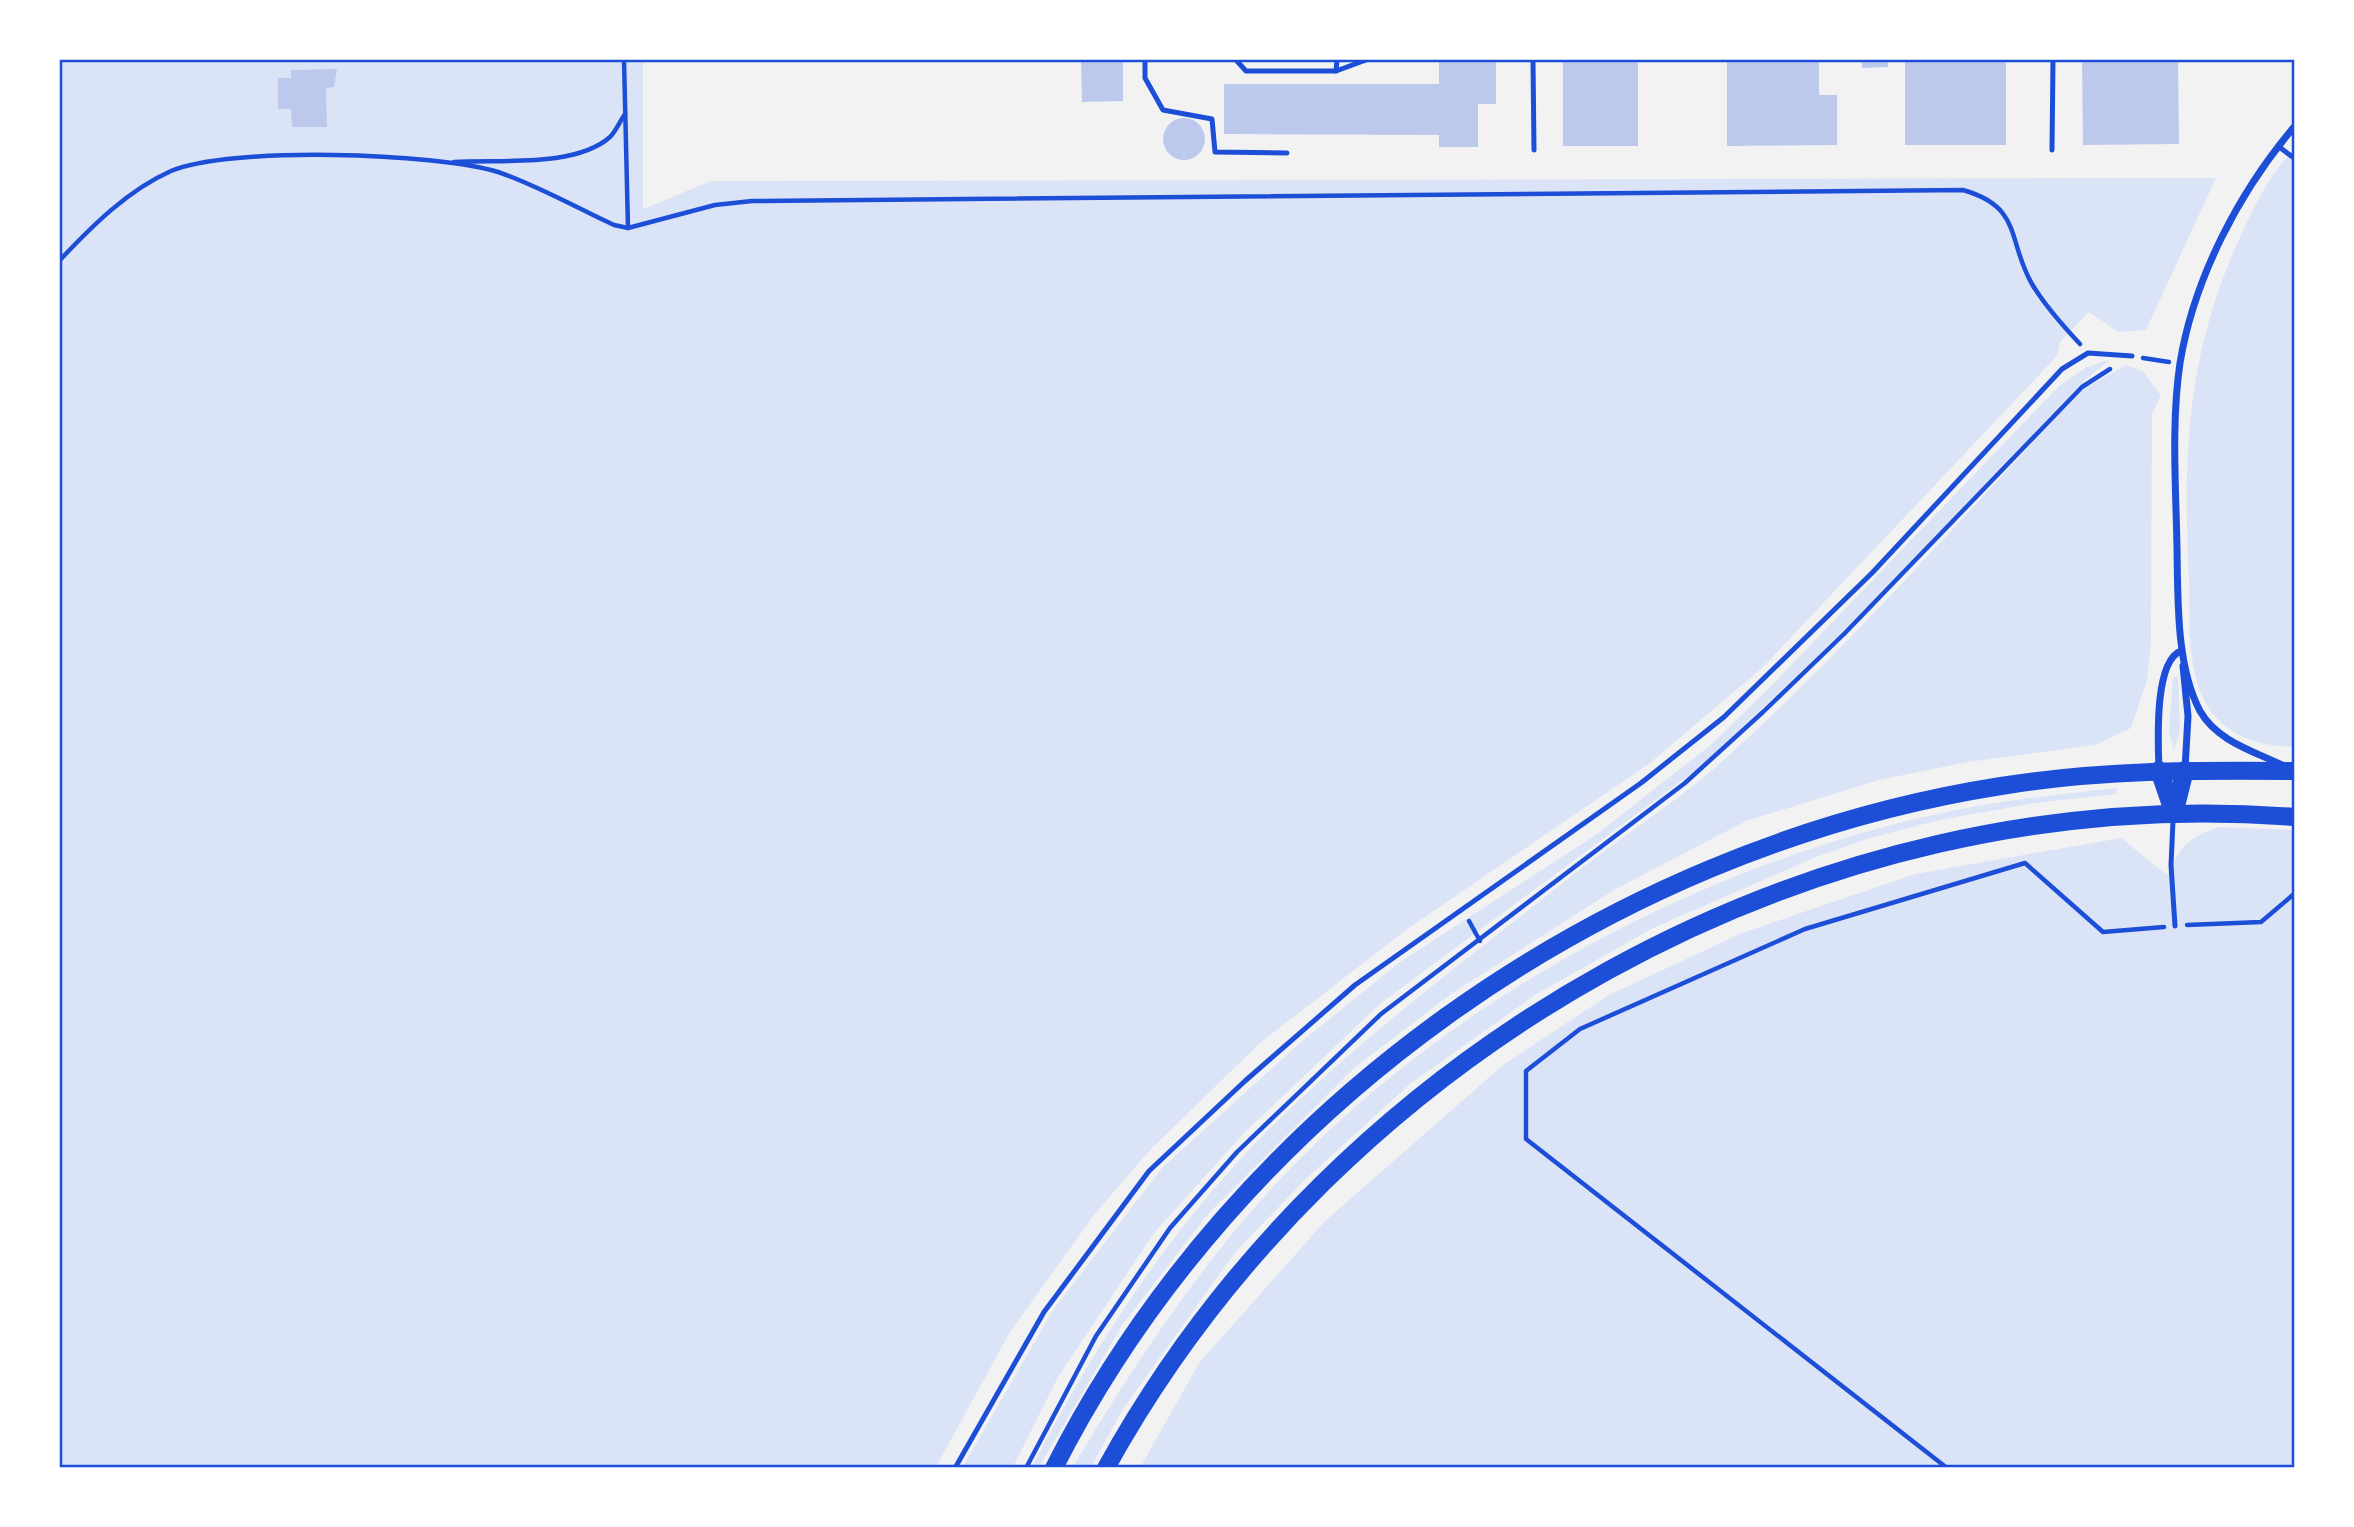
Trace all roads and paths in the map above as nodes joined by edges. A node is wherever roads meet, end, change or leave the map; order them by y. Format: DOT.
graph roads {
  1 [pos="624,60"];
  2 [pos="1145,60"];
  3 [pos="1236,60"];
  4 [pos="1337,60"];
  5 [pos="1366,60"];
  6 [pos="1533,60"];
  7 [pos="2053,60"];
  8 [pos="1336,71"];
  9 [pos="625,114"];
  10 [pos="2294,127"];
  11 [pos="2278,146"];
  12 [pos="1534,150"];
  13 [pos="2052,150"];
  14 [pos="1287,153"];
  15 [pos="2294,158"];
  16 [pos="447,162"];
  17 [pos="628,228"];
  18 [pos="60,260"];
  19 [pos="2088,353"];
  20 [pos="2132,356"];
  21 [pos="2180,364"];
  22 [pos="2181,649"];
  23 [pos="2159,770"];
  24 [pos="2185,770"];
  25 [pos="2294,771"];
  26 [pos="2174,814"];
  27 [pos="2294,817"];
  28 [pos="2294,894"];
  29 [pos="1462,908"];
  30 [pos="2175,926"];
  31 [pos="1480,942"];
  32 [pos="954,1468"];
  33 [pos="1026,1468"];
  34 [pos="1054,1468"];
  35 [pos="1106,1468"];
  36 [pos="1947,1468"];
  1 -- 9 [label="path"];
  2 -- 14 [label="lane"];
  3 -- 8 [label="lane"];
  4 -- 8 [label="lane"];
  5 -- 8 [label="lane"];
  6 -- 12 [label="lane"];
  7 -- 13 [label="lane"];
  9 -- 16 [label="path"];
  9 -- 17 [label="path"];
  10 -- 11 [label="street"];
  11 -- 15 [label="lane"];
  11 -- 21 [label="street"];
  16 -- 17 [label="path"];
  16 -- 18 [label="path"];
  17 -- 19 [label="path"];
  19 -- 20 [label="lane"];
  19 -- 29 [label="lane"];
  20 -- 21 [label="path"];
  20 -- 31 [label="path"];
  21 -- 22 [label="street"];
  22 -- 23 [label="street"];
  22 -- 24 [label="street"];
  22 -- 25 [label="street"];
  23 -- 24 [label="main road"];
  23 -- 26 [label="main road"];
  23 -- 34 [label="main road"];
  24 -- 25 [label="main road"];
  24 -- 26 [label="main road"];
  26 -- 27 [label="main road"];
  26 -- 30 [label="lane"];
  26 -- 35 [label="main road"];
  28 -- 30 [label="path"];
  29 -- 31 [label="path"];
  29 -- 32 [label="lane"];
  30 -- 36 [label="path"];
  31 -- 33 [label="path"];
}
